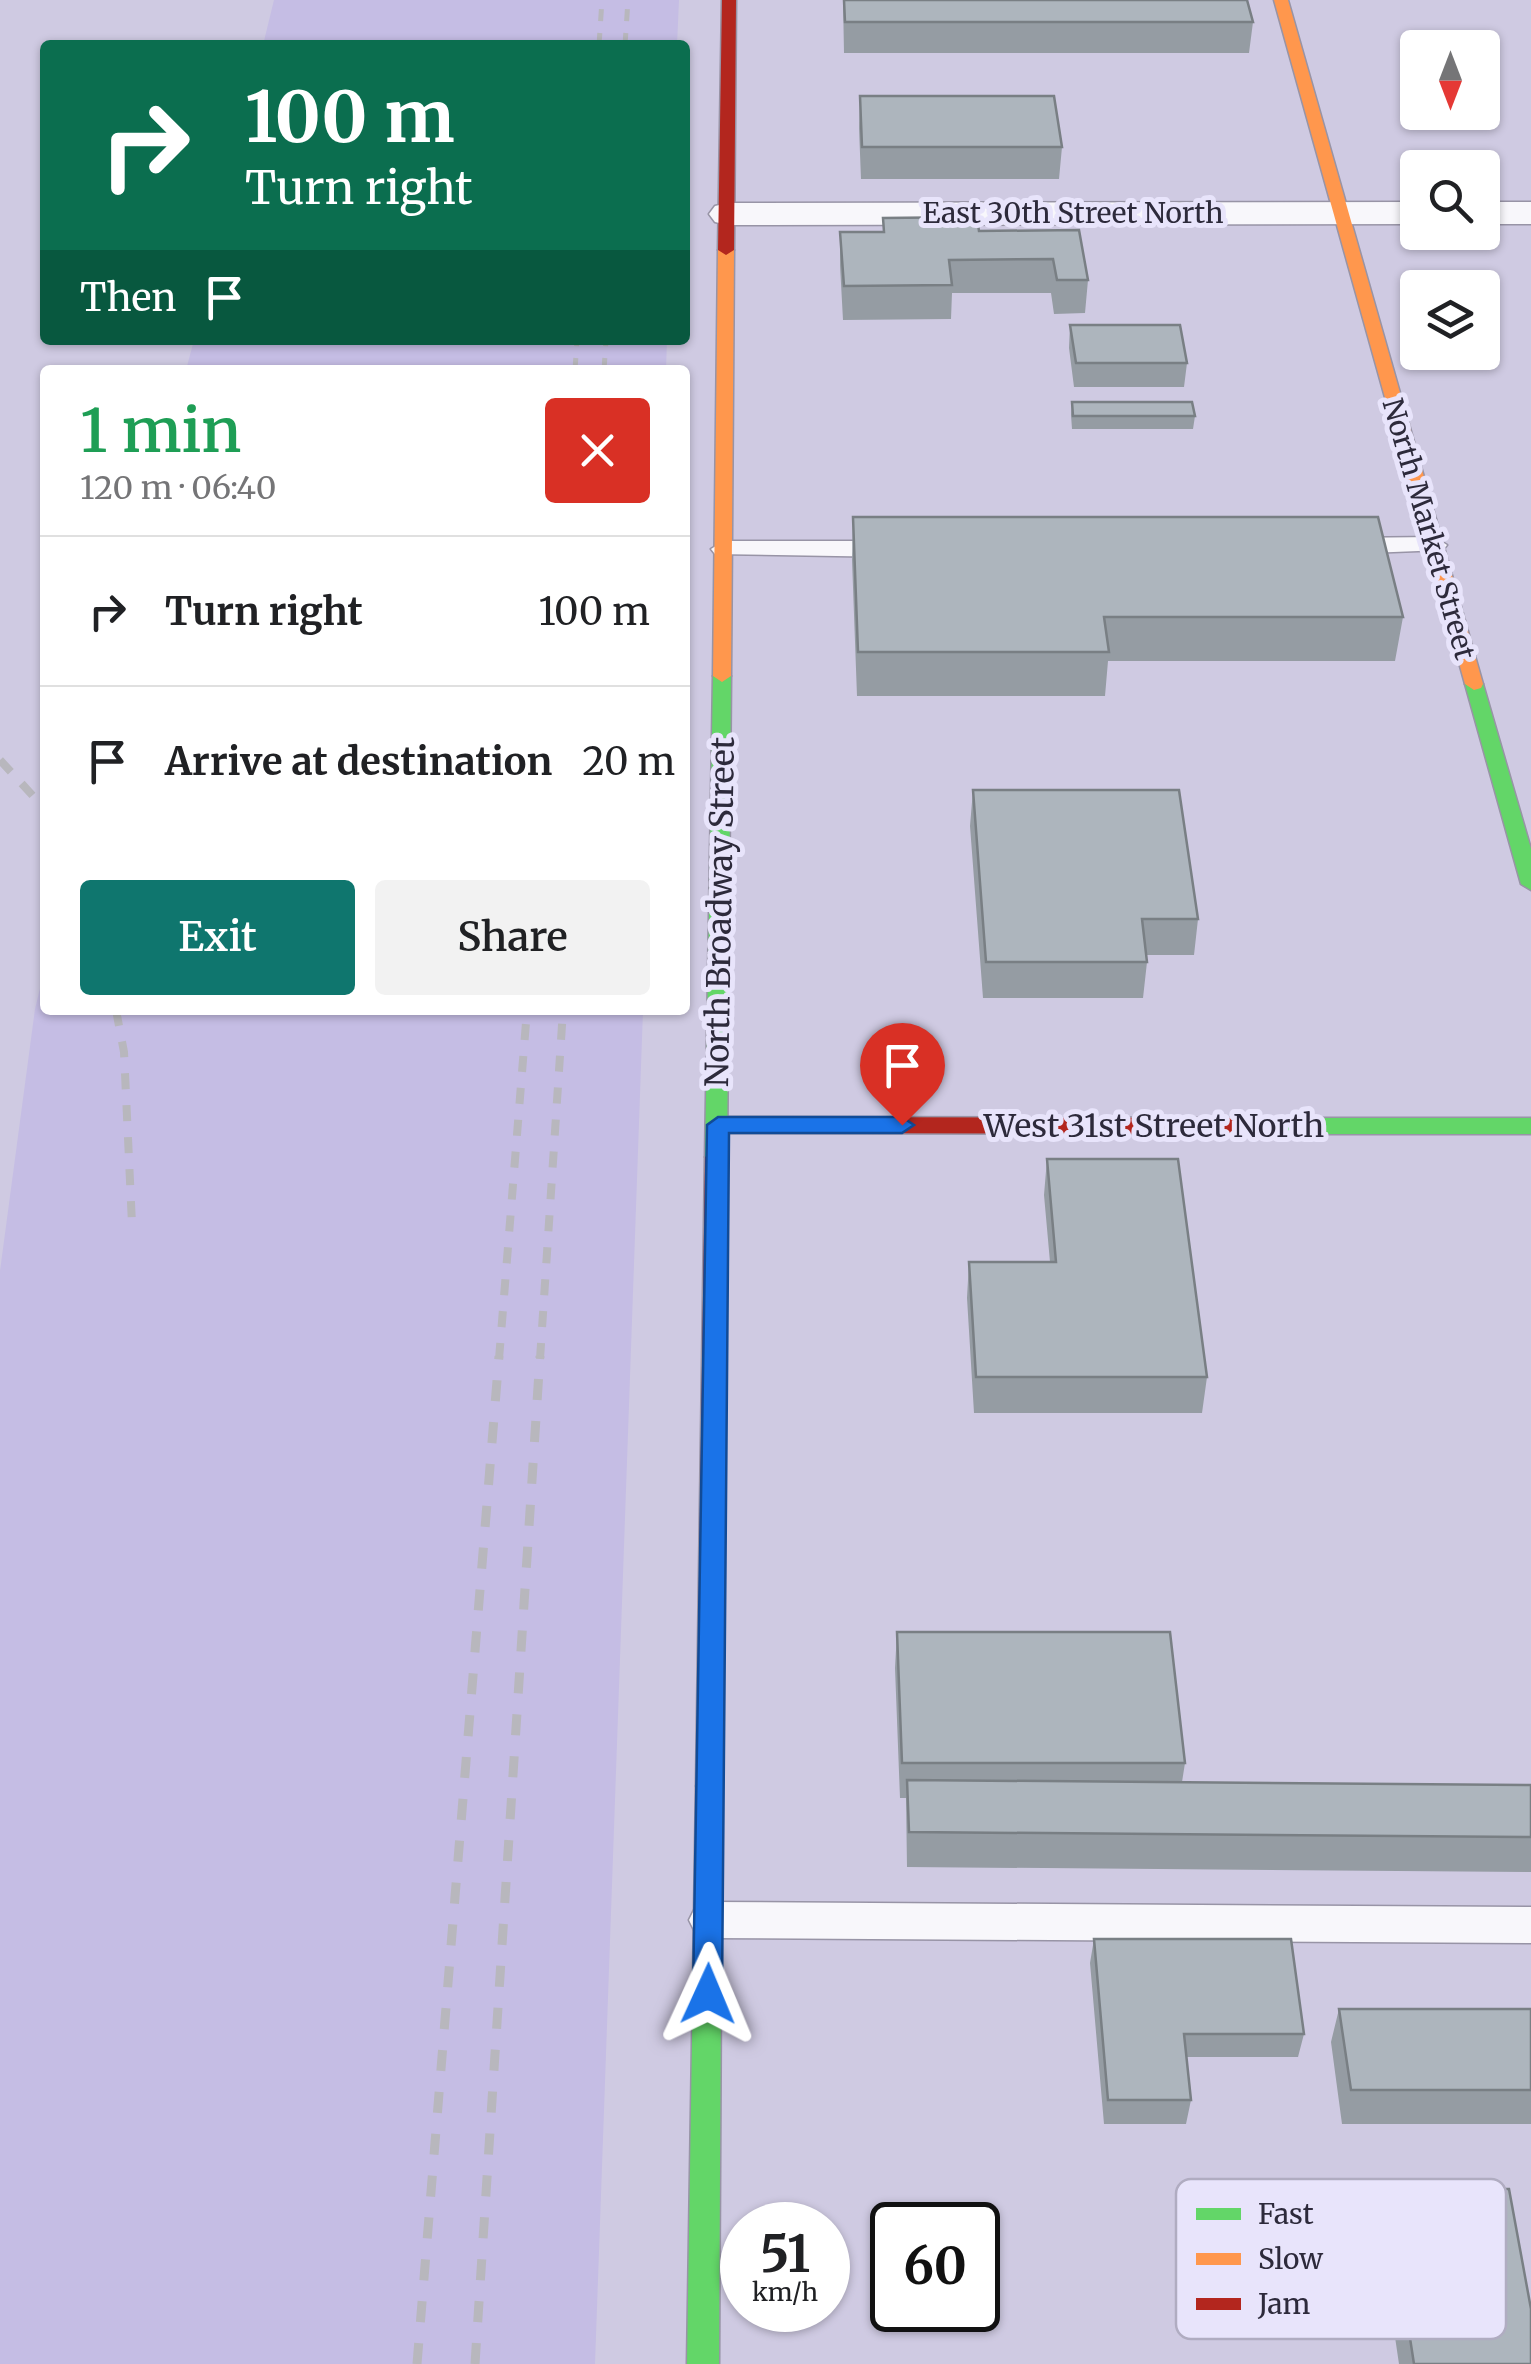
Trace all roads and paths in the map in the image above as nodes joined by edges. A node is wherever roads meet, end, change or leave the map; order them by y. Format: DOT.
graph roads {
  1 [pos="729,0"];
  2 [pos="1281,0"];
  3 [pos="1338,213"];
  4 [pos="1400,213"];
  5 [pos="1500,213"];
  6 [pos="728,214"];
  7 [pos="1531,214"];
  8 [pos="1316,546"];
  9 [pos="1434,546"];
  10 [pos="724,549"];
  11 [pos="920,549"];
  12 [pos="1531,884"];
  13 [pos="718,1125"];
  14 [pos="1531,1126"];
  15 [pos="708,1920"];
  16 [pos="1531,1925"];
  17 [pos="703,2364"];
  1 -- 6 [label="main road, North Broadway Street"];
  2 -- 3 [label="main road, North Market Street"];
  3 -- 4 [label="street, East 30th Street North"];
  3 -- 6 [label="street, East 30th Street North"];
  3 -- 9 [label="main road, North Market Street"];
  5 -- 7 [label="street"];
  6 -- 10 [label="main road, North Broadway Street"];
  8 -- 9 [label="lane"];
  9 -- 12 [label="main road, North Market Street"];
  10 -- 11 [label="lane"];
  10 -- 13 [label="main road, North Broadway Street"];
  13 -- 14 [label="main road, West 31st Street North"];
  13 -- 15 [label="main road, North Broadway Street"];
  15 -- 16 [label="lane"];
  15 -- 17 [label="main road, North Broadway Street"];
}
